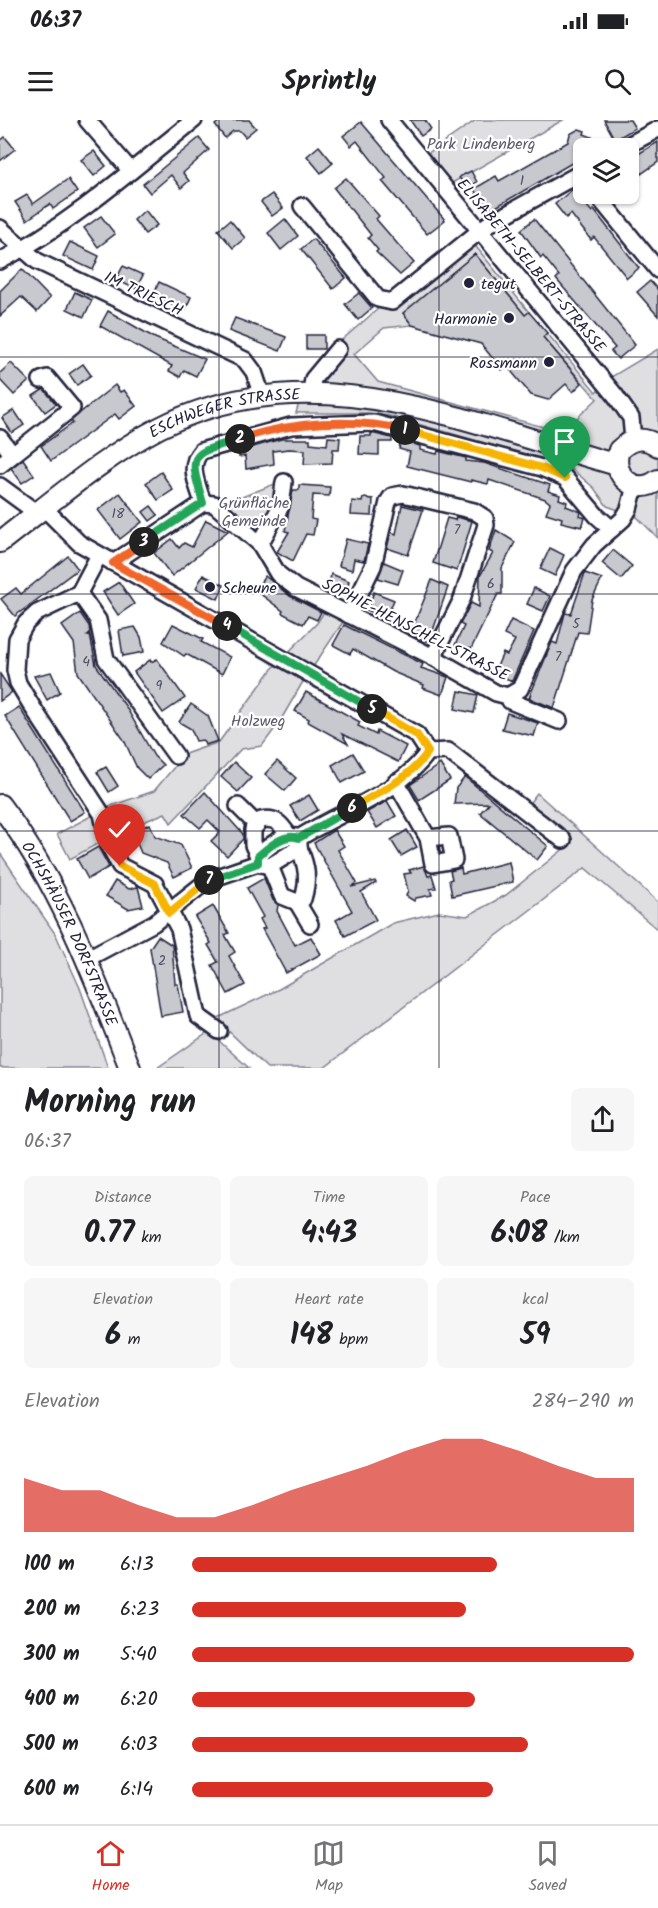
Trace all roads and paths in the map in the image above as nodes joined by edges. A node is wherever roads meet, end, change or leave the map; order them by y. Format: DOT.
graph roads {
  1 [pos="87,120"];
  2 [pos="194,120"];
  3 [pos="389,120"];
  4 [pos="658,129"];
  5 [pos="639,139"];
  6 [pos="130,171"];
  7 [pos="573,179"];
  8 [pos="604,204"];
  9 [pos="302,206"];
  10 [pos="0,228"];
  11 [pos="480,231"];
  12 [pos="22,249"];
  13 [pos="0,261"];
  14 [pos="658,270"];
  15 [pos="339,349"];
  16 [pos="41,380"];
  17 [pos="311,392"];
  18 [pos="262,396"];
  19 [pos="0,438"];
  20 [pos="658,446"];
  21 [pos="623,452"];
  22 [pos="12,454"];
  23 [pos="0,465"];
  24 [pos="658,480"];
  25 [pos="284,482"];
  26 [pos="0,486"];
  27 [pos="635,486"];
  28 [pos="203,503"];
  29 [pos="41,511"];
  30 [pos="612,529"];
  31 [pos="0,542"];
  32 [pos="260,544"];
  33 [pos="99,555"];
  34 [pos="113,563"];
  35 [pos="79,593"];
  36 [pos="349,615"];
  37 [pos="433,657"];
  38 [pos="510,701"];
  39 [pos="559,721"];
  40 [pos="428,752"];
  41 [pos="176,756"];
  42 [pos="396,782"];
  43 [pos="0,805"];
  44 [pos="238,806"];
  45 [pos="256,824"];
  46 [pos="428,838"];
  47 [pos="563,840"];
  48 [pos="296,841"];
  49 [pos="262,862"];
  50 [pos="297,902"];
  51 [pos="169,913"];
  52 [pos="310,924"];
  53 [pos="88,958"];
  54 [pos="219,1030"];
  55 [pos="130,1068"];
  1 -- 6 [label="street"];
  2 -- 6 [label="street"];
  3 -- 11 [label="street, ELISABETH-SELBERT-STRASSE"];
  4 -- 5 [label="street"];
  6 -- 12 [label="street"];
  7 -- 11 [label="street"];
  8 -- 14 [label="street"];
  9 -- 11 [label="street"];
  10 -- 12 [label="street, IM TRIESCH"];
  11 -- 21 [label="street, ELISABETH-SELBERT-STRASSE"];
  12 -- 13 [label="street"];
  12 -- 18 [label="street, IM TRIESCH"];
  15 -- 17 [label="street"];
  16 -- 22 [label="street"];
  17 -- 18 [label="main road, ESCHWEGER STRASSE"];
  17 -- 21 [label="main road, ESCHWEGER STRASSE"];
  18 -- 29 [label="main road, ESCHWEGER STRASSE"];
  19 -- 22 [label="street"];
  20 -- 21 [label="main road, ESCHWEGER STRASSE"];
  21 -- 27 [label="main road"];
  22 -- 23 [label="street"];
  24 -- 27 [label="main road"];
  25 -- 32 [label="street"];
  26 -- 29 [label="street"];
  27 -- 30 [label="street, SOPHIE-HENSCHEL-STRASSE"];
  28 -- 30 [label="street"];
  28 -- 32 [label="street, SOPHIE-HENSCHEL-STRASSE"];
  28 -- 34 [label="street"];
  29 -- 31 [label="main road, ESCHWEGER STRASSE"];
  29 -- 33 [label="street"];
  30 -- 37 [label="street, SOPHIE-HENSCHEL-STRASSE"];
  32 -- 36 [label="street, SOPHIE-HENSCHEL-STRASSE"];
  33 -- 34 [label="street"];
  33 -- 35 [label="street"];
  34 -- 40 [label="street"];
  35 -- 41 [label="street"];
  35 -- 51 [label="street"];
  36 -- 37 [label="street, SOPHIE-HENSCHEL-STRASSE"];
  36 -- 37 [label="street"];
  38 -- 39 [label="street"];
  40 -- 42 [label="street"];
  40 -- 47 [label="street"];
  42 -- 46 [label="street"];
  42 -- 48 [label="street"];
  43 -- 53 [label="main road, OCHSHÄUSER DORFSTRASSE"];
  44 -- 45 [label="street"];
  45 -- 48 [label="street"];
  45 -- 49 [label="street"];
  48 -- 49 [label="street"];
  48 -- 50 [label="street"];
  49 -- 50 [label="street"];
  49 -- 51 [label="street"];
  50 -- 52 [label="street"];
  51 -- 53 [label="street"];
  51 -- 54 [label="street"];
  53 -- 55 [label="main road, OCHSHÄUSER DORFSTRASSE"];
}
